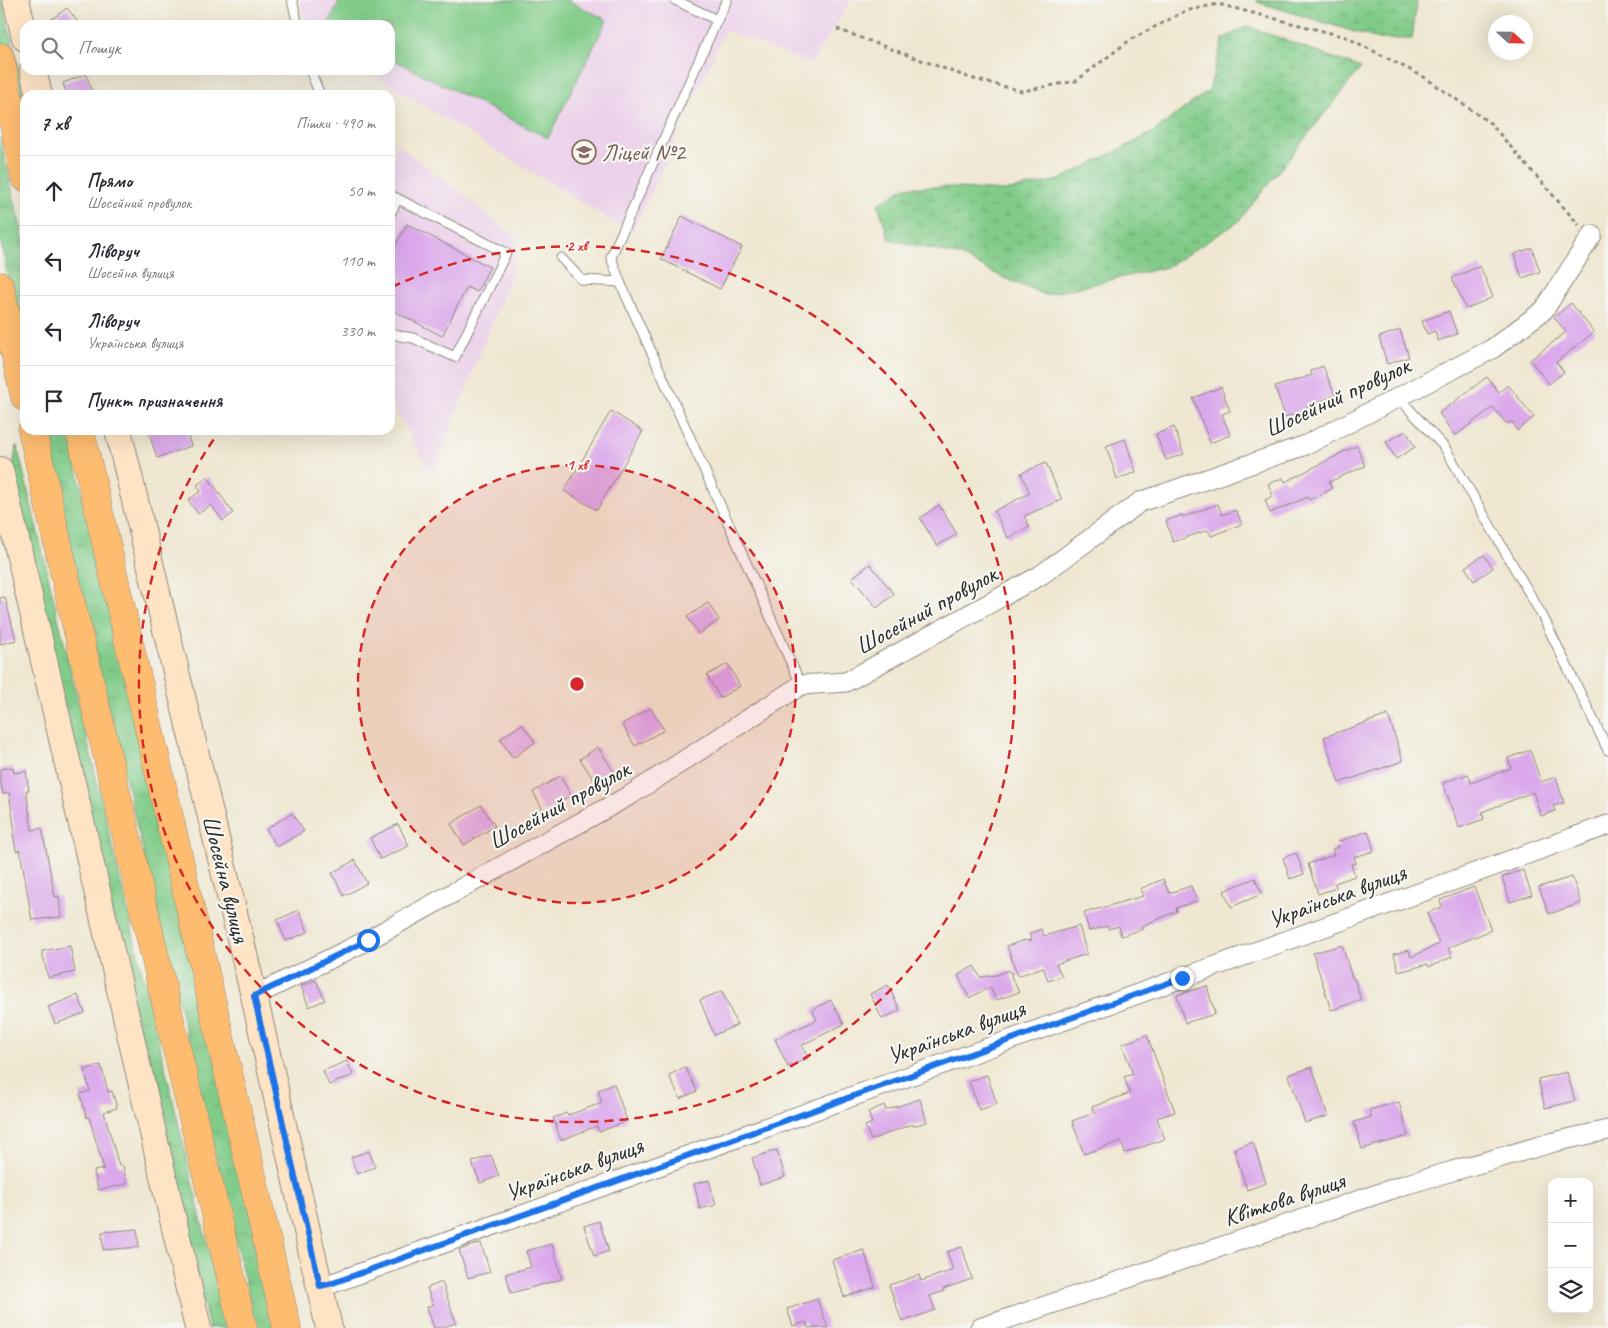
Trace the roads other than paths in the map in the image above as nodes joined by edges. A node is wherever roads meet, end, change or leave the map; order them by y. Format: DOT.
graph roads {
  1 [pos="16,0"];
  2 [pos="292,0"];
  3 [pos="675,0"];
  4 [pos="727,0"];
  5 [pos="21,20"];
  6 [pos="297,20"];
  7 [pos="717,20"];
  8 [pos="0,57"];
  9 [pos="34,75"];
  10 [pos="312,75"];
  11 [pos="38,90"];
  12 [pos="318,90"];
  13 [pos="20,153"];
  14 [pos="395,198"];
  15 [pos="1592,235"];
  16 [pos="561,258"];
  17 [pos="620,282"];
  18 [pos="0,286"];
  19 [pos="395,334"];
  20 [pos="20,375"];
  21 [pos="1399,398"];
  22 [pos="33,435"];
  23 [pos="81,435"];
  24 [pos="119,435"];
  25 [pos="1,476"];
  26 [pos="801,684"];
  27 [pos="1608,750"];
  28 [pos="1608,825"];
  29 [pos="254,996"];
  30 [pos="1608,1130"];
  31 [pos="320,1286"];
  32 [pos="198,1328"];
  33 [pos="243,1328"];
  34 [pos="287,1328"];
  35 [pos="329,1328"];
  36 [pos="980,1328"];
  1 -- 5 [label="street"];
  2 -- 6 [label="lane"];
  3 -- 7 [label="lane"];
  4 -- 7 [label="lane"];
  7 -- 17 [label="lane"];
  8 -- 13 [label="highway"];
  9 -- 11 [label="street"];
  10 -- 12 [label="lane"];
  14 -- 19 [label="lane"];
  15 -- 21 [label="street, Шосейний провулок"];
  16 -- 17 [label="lane"];
  17 -- 26 [label="lane"];
  18 -- 20 [label="highway"];
  21 -- 26 [label="street, Шосейний провулок"];
  21 -- 27 [label="lane"];
  22 -- 33 [label="highway"];
  23 -- 34 [label="highway"];
  24 -- 29 [label="street, Шосейна вулиця"];
  25 -- 32 [label="street"];
  26 -- 29 [label="street, Шосейний провулок"];
  28 -- 31 [label="street, Українська вулиця"];
  29 -- 31 [label="street, Шосейна вулиця"];
  30 -- 36 [label="street, Квіткова вулиця"];
  31 -- 35 [label="street, Шосейна вулиця"];
}
